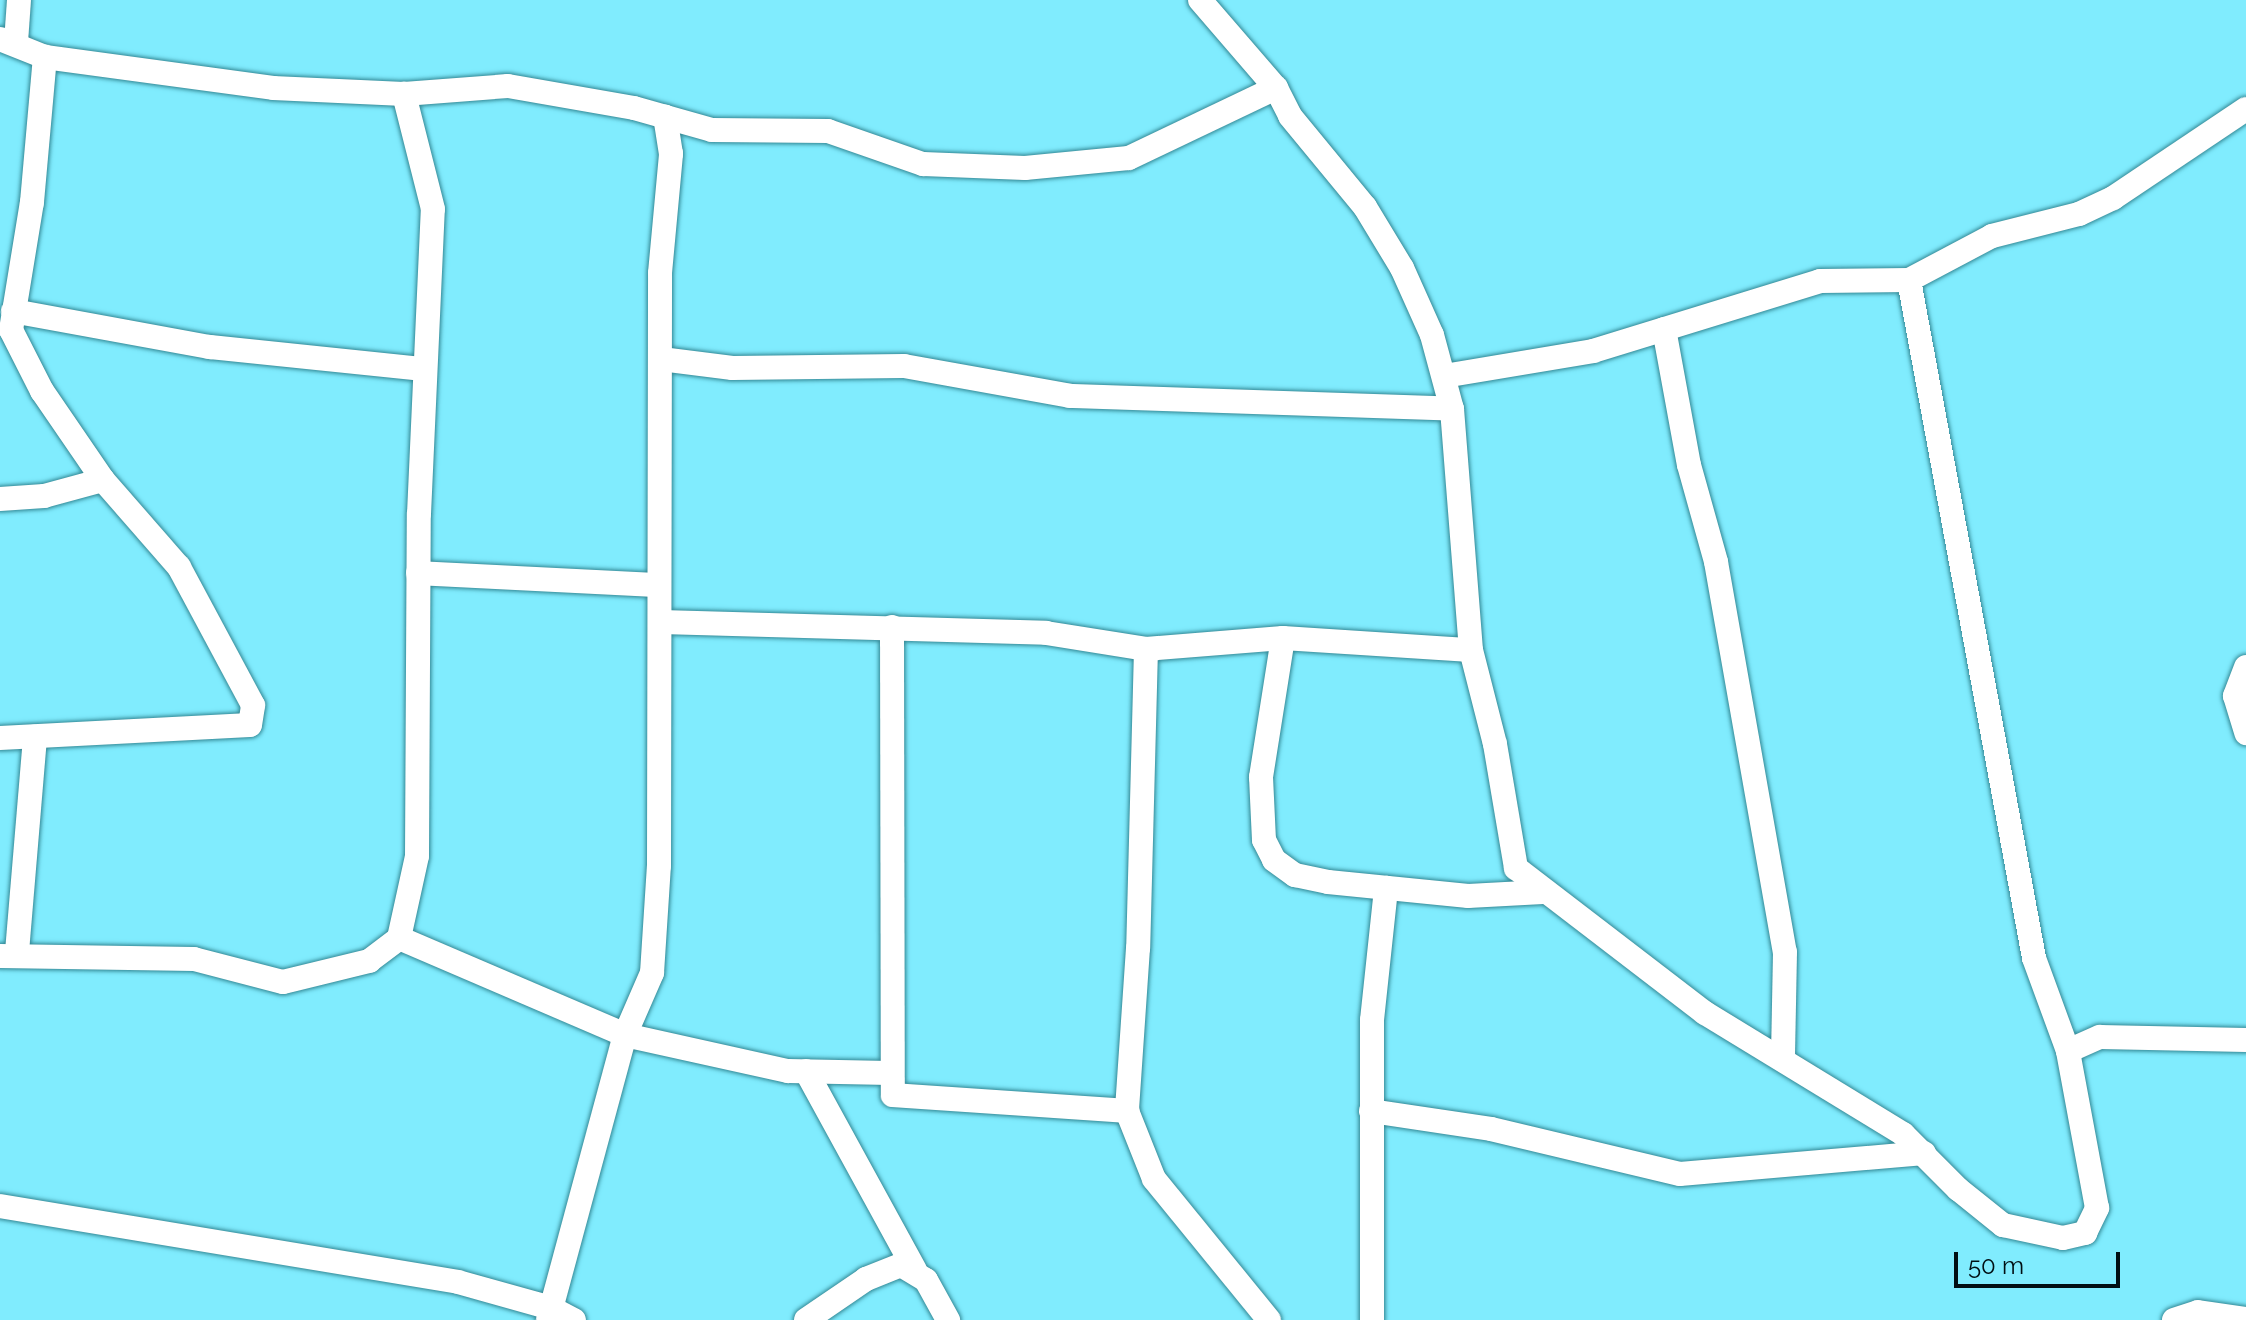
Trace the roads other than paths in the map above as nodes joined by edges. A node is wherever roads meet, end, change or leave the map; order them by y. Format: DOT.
graph roads {
  1 [pos="19,0"];
  2 [pos="1200,0"];
  3 [pos="8,40"];
  4 [pos="45,57"];
  5 [pos="1276,88"];
  6 [pos="404,94"];
  7 [pos="2246,109"];
  8 [pos="665,116"];
  9 [pos="1909,280"];
  10 [pos="8,323"];
  11 [pos="1664,329"];
  12 [pos="661,359"];
  13 [pos="424,369"];
  14 [pos="1444,376"];
  15 [pos="1452,409"];
  16 [pos="103,480"];
  17 [pos="0,499"];
  18 [pos="418,573"];
  19 [pos="659,585"];
  20 [pos="661,622"];
  21 [pos="892,627"];
  22 [pos="1283,638"];
  23 [pos="1146,649"];
  24 [pos="1471,650"];
  25 [pos="2246,667"];
  26 [pos="2246,733"];
  27 [pos="35,737"];
  28 [pos="0,738"];
  29 [pos="1386,888"];
  30 [pos="1543,892"];
  31 [pos="399,938"];
  32 [pos="9,954"];
  33 [pos="625,1035"];
  34 [pos="2246,1040"];
  35 [pos="2068,1051"];
  36 [pos="1783,1060"];
  37 [pos="806,1071"];
  38 [pos="890,1073"];
  39 [pos="1127,1111"];
  40 [pos="1371,1111"];
  41 [pos="1924,1153"];
  42 [pos="0,1206"];
  43 [pos="915,1270"];
  44 [pos="549,1314"];
  45 [pos="2246,1319"];
  46 [pos="574,1320"];
  47 [pos="806,1320"];
  48 [pos="948,1320"];
  49 [pos="1269,1320"];
  50 [pos="1372,1320"];
  51 [pos="2174,1320"];
  1 -- 3 [label="street"];
  2 -- 5 [label="street"];
  3 -- 4 [label="street"];
  4 -- 6 [label="street"];
  4 -- 10 [label="street"];
  5 -- 8 [label="street"];
  5 -- 14 [label="street"];
  6 -- 8 [label="street"];
  6 -- 13 [label="street"];
  7 -- 9 [label="street"];
  8 -- 12 [label="street"];
  9 -- 11 [label="street"];
  9 -- 35 [label="street"];
  10 -- 13 [label="street"];
  10 -- 16 [label="street"];
  11 -- 14 [label="street"];
  11 -- 36 [label="street"];
  12 -- 15 [label="street"];
  12 -- 19 [label="street"];
  13 -- 18 [label="street"];
  14 -- 15 [label="street"];
  15 -- 24 [label="street"];
  16 -- 17 [label="street"];
  16 -- 27 [label="street"];
  18 -- 19 [label="street"];
  18 -- 31 [label="street"];
  19 -- 20 [label="street"];
  20 -- 21 [label="street"];
  20 -- 33 [label="street"];
  21 -- 23 [label="street"];
  21 -- 38 [label="street"];
  22 -- 23 [label="street"];
  22 -- 24 [label="street"];
  22 -- 29 [label="street"];
  23 -- 39 [label="street"];
  24 -- 30 [label="street"];
  25 -- 26 [label="street"];
  27 -- 28 [label="street"];
  27 -- 32 [label="street"];
  29 -- 30 [label="street"];
  29 -- 40 [label="street"];
  30 -- 36 [label="street"];
  31 -- 32 [label="street"];
  31 -- 33 [label="street"];
  33 -- 37 [label="street"];
  33 -- 44 [label="street"];
  34 -- 35 [label="street"];
  35 -- 41 [label="street"];
  36 -- 41 [label="street"];
  37 -- 38 [label="street"];
  37 -- 43 [label="street"];
  38 -- 39 [label="street"];
  39 -- 49 [label="street"];
  40 -- 41 [label="street"];
  40 -- 50 [label="street"];
  42 -- 44 [label="street"];
  43 -- 47 [label="street"];
  43 -- 48 [label="street"];
  44 -- 46 [label="street"];
  45 -- 51 [label="street"];
}
